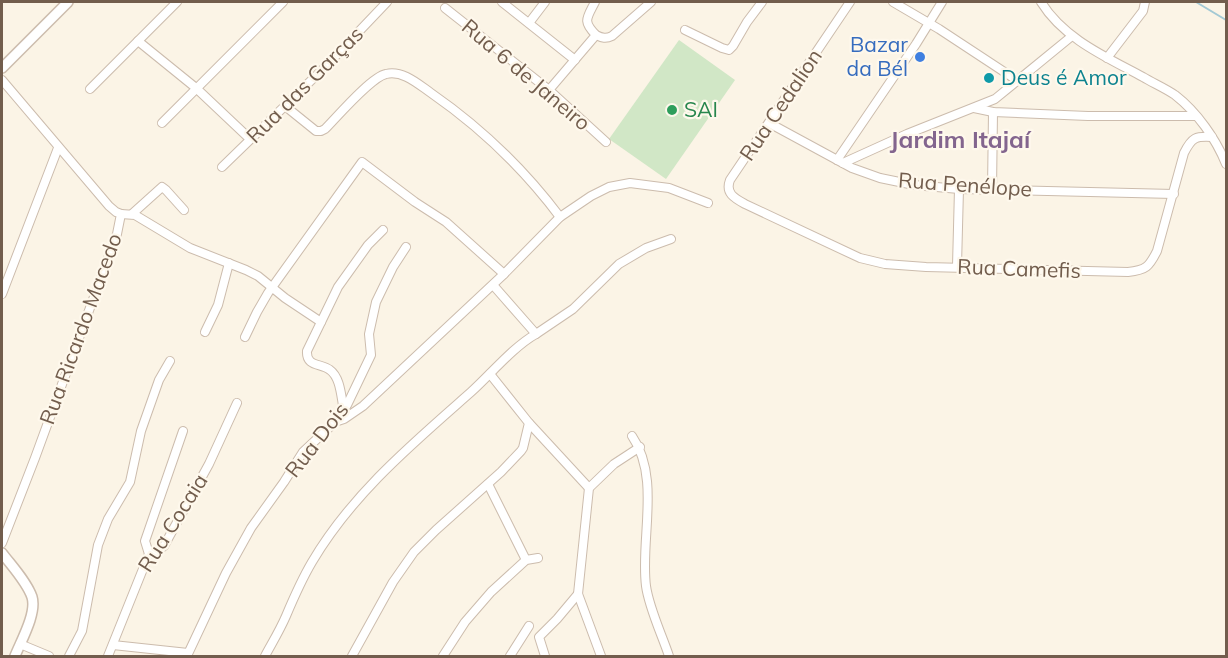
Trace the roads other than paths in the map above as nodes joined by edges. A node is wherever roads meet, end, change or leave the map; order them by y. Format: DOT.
graph roads {
  1 [pos="68,2"];
  2 [pos="177,2"];
  3 [pos="283,2"];
  4 [pos="387,2"];
  5 [pos="502,2"];
  6 [pos="545,2"];
  7 [pos="595,2"];
  8 [pos="651,2"];
  9 [pos="762,2"];
  10 [pos="850,2"];
  11 [pos="893,2"];
  12 [pos="942,2"];
  13 [pos="1041,2"];
  14 [pos="1145,2"];
  15 [pos="445,8"];
  16 [pos="529,23"];
  17 [pos="930,24"];
  18 [pos="685,30"];
  19 [pos="596,35"];
  20 [pos="1072,36"];
  21 [pos="138,41"];
  22 [pos="1107,58"];
  23 [pos="575,60"];
  24 [pos="2,68"];
  25 [pos="2,80"];
  26 [pos="1018,81"];
  27 [pos="196,88"];
  28 [pos="90,89"];
  29 [pos="549,90"];
  30 [pos="285,106"];
  31 [pos="972,108"];
  32 [pos="993,112"];
  33 [pos="1196,116"];
  34 [pos="162,123"];
  35 [pos="769,123"];
  36 [pos="1212,137"];
  37 [pos="250,139"];
  38 [pos="606,142"];
  39 [pos="58,148"];
  40 [pos="840,162"];
  41 [pos="1227,164"];
  42 [pos="222,167"];
  43 [pos="959,189"];
  44 [pos="992,190"];
  45 [pos="1174,194"];
  46 [pos="708,203"];
  47 [pos="745,204"];
  48 [pos="184,210"];
  49 [pos="121,213"];
  50 [pos="132,214"];
  51 [pos="560,218"];
  52 [pos="383,230"];
  53 [pos="672,239"];
  54 [pos="406,247"];
  55 [pos="229,263"];
  56 [pos="957,266"];
  57 [pos="504,274"];
  58 [pos="493,285"];
  59 [pos="272,288"];
  60 [pos="2,294"];
  61 [pos="321,322"];
  62 [pos="205,332"];
  63 [pos="536,334"];
  64 [pos="245,338"];
  65 [pos="170,361"];
  66 [pos="490,374"];
  67 [pos="237,403"];
  68 [pos="344,410"];
  69 [pos="334,423"];
  70 [pos="529,423"];
  71 [pos="183,431"];
  72 [pos="632,436"];
  73 [pos="640,447"];
  74 [pos="488,484"];
  75 [pos="589,488"];
  76 [pos="2,543"];
  77 [pos="2,553"];
  78 [pos="149,554"];
  79 [pos="538,558"];
  80 [pos="526,560"];
  81 [pos="578,594"];
  82 [pos="529,626"];
  83 [pos="20,644"];
  84 [pos="113,645"];
  85 [pos="188,655"];
  86 [pos="15,657"];
  87 [pos="49,657"];
  88 [pos="69,657"];
  89 [pos="108,657"];
  90 [pos="265,657"];
  91 [pos="352,657"];
  92 [pos="443,657"];
  93 [pos="510,657"];
  94 [pos="545,657"];
  95 [pos="601,657"];
  96 [pos="669,657"];
  1 -- 24 [label="street"];
  2 -- 21 [label="street"];
  3 -- 27 [label="street"];
  4 -- 30 [label="street, Rua das Garças"];
  5 -- 16 [label="street"];
  6 -- 16 [label="street"];
  7 -- 19 [label="street"];
  8 -- 19 [label="street"];
  9 -- 18 [label="street"];
  10 -- 35 [label="street, Rua Cedalion"];
  11 -- 17 [label="street"];
  12 -- 17 [label="street"];
  13 -- 20 [label="street"];
  14 -- 22 [label="street"];
  15 -- 29 [label="street, Rua 6 de Janeiro"];
  16 -- 23 [label="street"];
  17 -- 26 [label="street"];
  17 -- 40 [label="street"];
  19 -- 23 [label="street"];
  20 -- 22 [label="street"];
  20 -- 26 [label="street"];
  21 -- 27 [label="street"];
  21 -- 28 [label="street"];
  22 -- 33 [label="street"];
  23 -- 29 [label="street"];
  25 -- 39 [label="street, Rua Ricardo Macedo"];
  26 -- 31 [label="street"];
  27 -- 34 [label="street"];
  27 -- 37 [label="street"];
  29 -- 38 [label="street, Rua 6 de Janeiro"];
  30 -- 37 [label="street, Rua das Garças"];
  30 -- 51 [label="street"];
  31 -- 32 [label="street"];
  31 -- 40 [label="street"];
  32 -- 33 [label="street"];
  32 -- 44 [label="street"];
  33 -- 36 [label="street"];
  35 -- 40 [label="street, Rua Penélope"];
  35 -- 47 [label="street, Rua Cedalion"];
  36 -- 41 [label="street"];
  36 -- 45 [label="street, Rua Camefis"];
  37 -- 42 [label="street, Rua das Garças"];
  39 -- 49 [label="street, Rua Ricardo Macedo"];
  39 -- 60 [label="street"];
  40 -- 43 [label="street, Rua Penélope"];
  43 -- 44 [label="street, Rua Penélope"];
  43 -- 56 [label="street"];
  44 -- 45 [label="street, Rua Penélope"];
  45 -- 56 [label="street, Rua Camefis"];
  46 -- 51 [label="street"];
  47 -- 56 [label="street, Rua Camefis"];
  48 -- 50 [label="street"];
  49 -- 50 [label="street"];
  49 -- 76 [label="street, Rua Ricardo Macedo"];
  50 -- 55 [label="street"];
  51 -- 57 [label="street"];
  52 -- 61 [label="street"];
  53 -- 63 [label="street"];
  54 -- 68 [label="street, Rua Dois"];
  55 -- 59 [label="street"];
  55 -- 62 [label="street"];
  57 -- 58 [label="street"];
  57 -- 59 [label="street"];
  58 -- 63 [label="street"];
  58 -- 69 [label="street"];
  59 -- 61 [label="street"];
  59 -- 64 [label="street"];
  61 -- 68 [label="street"];
  63 -- 66 [label="street"];
  65 -- 88 [label="street"];
  66 -- 70 [label="street"];
  66 -- 90 [label="street"];
  67 -- 78 [label="street, Rua Cocaia"];
  68 -- 69 [label="street, Rua Dois"];
  69 -- 85 [label="street, Rua Dois"];
  70 -- 74 [label="street"];
  70 -- 75 [label="street"];
  71 -- 78 [label="street"];
  72 -- 73 [label="street"];
  73 -- 75 [label="street"];
  73 -- 96 [label="street"];
  74 -- 80 [label="street"];
  74 -- 91 [label="street"];
  75 -- 81 [label="street"];
  77 -- 83 [label="street"];
  78 -- 84 [label="street, Rua Cocaia"];
  79 -- 80 [label="street"];
  80 -- 92 [label="street"];
  81 -- 94 [label="street"];
  81 -- 95 [label="street"];
  82 -- 93 [label="street"];
  83 -- 86 [label="street"];
  83 -- 87 [label="street"];
  84 -- 85 [label="street"];
  84 -- 89 [label="street, Rua Cocaia"];
}
